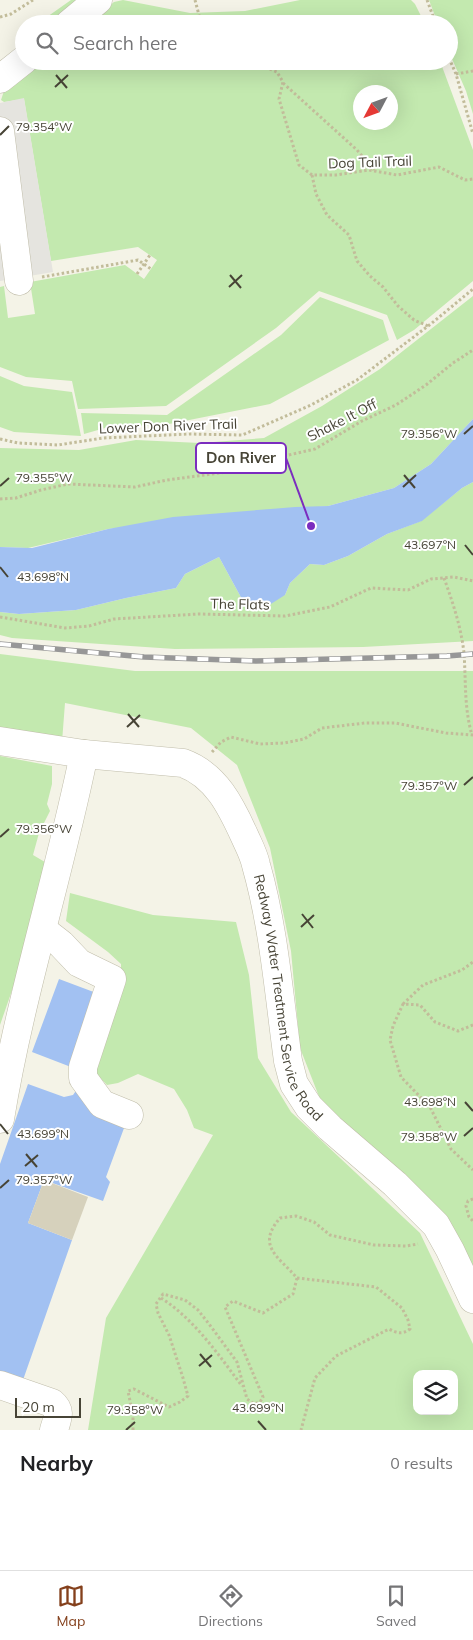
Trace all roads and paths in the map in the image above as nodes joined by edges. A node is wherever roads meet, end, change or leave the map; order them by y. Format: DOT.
graph roads {
  1 [pos="33,0"];
  2 [pos="98,0"];
  3 [pos="195,0"];
  4 [pos="427,0"];
  5 [pos="80,15"];
  6 [pos="199,15"];
  7 [pos="433,15"];
  8 [pos="0,16"];
  9 [pos="15,67"];
  10 [pos="272,70"];
  11 [pos="454,70"];
  12 [pos="473,71"];
  13 [pos="456,74"];
  14 [pos="0,79"];
  15 [pos="283,82"];
  16 [pos="0,131"];
  17 [pos="473,134"];
  18 [pos="375,171"];
  19 [pos="312,175"];
  20 [pos="473,179"];
  21 [pos="150,255"];
  22 [pos="144,264"];
  23 [pos="151,270"];
  24 [pos="137,274"];
  25 [pos="19,281"];
  26 [pos="473,289"];
  27 [pos="428,326"];
  28 [pos="473,350"];
  29 [pos="0,439"];
  30 [pos="0,499"];
  31 [pos="444,578"];
  32 [pos="473,581"];
  33 [pos="0,617"];
  34 [pos="473,735"];
  35 [pos="0,741"];
  36 [pos="84,754"];
  37 [pos="196,768"];
  38 [pos="43,930"];
  39 [pos="473,962"];
  40 [pos="403,1004"];
  41 [pos="473,1025"];
  42 [pos="129,1115"];
  43 [pos="0,1119"];
  44 [pos="473,1170"];
  45 [pos="473,1199"];
  46 [pos="473,1220"];
  47 [pos="444,1240"];
  48 [pos="297,1278"];
  49 [pos="160,1298"];
  50 [pos="473,1300"];
  51 [pos="0,1385"];
  52 [pos="244,1388"];
  53 [pos="54,1430"];
  54 [pos="133,1430"];
  55 [pos="301,1430"];
  1 -- 8 [label="path"];
  2 -- 5 [label="lane"];
  3 -- 6 [label="path"];
  4 -- 7 [label="path"];
  9 -- 14 [label="lane"];
  10 -- 15 [label="path"];
  11 -- 13 [label="path"];
  12 -- 13 [label="path"];
  13 -- 17 [label="path"];
  15 -- 18 [label="path"];
  15 -- 19 [label="path, Dog Tail Trail"];
  16 -- 25 [label="lane"];
  18 -- 19 [label="path, Dog Tail Trail"];
  18 -- 20 [label="path, Dog Tail Trail"];
  19 -- 27 [label="path"];
  21 -- 22 [label="path"];
  22 -- 23 [label="path"];
  22 -- 24 [label="path"];
  22 -- 25 [label="path"];
  26 -- 27 [label="path, Lower Don River Trail"];
  27 -- 29 [label="path, Lower Don River Trail"];
  28 -- 30 [label="path, Shake It Off"];
  31 -- 32 [label="path, The Flats"];
  31 -- 33 [label="path, The Flats"];
  31 -- 34 [label="path"];
  34 -- 37 [label="path"];
  35 -- 36 [label="lane, Redway Water Treatment Service Road"];
  36 -- 37 [label="lane, Redway Water Treatment Service Road"];
  36 -- 38 [label="lane"];
  37 -- 47 [label="lane, Redway Water Treatment Service Road"];
  38 -- 42 [label="lane"];
  38 -- 43 [label="lane"];
  39 -- 40 [label="path"];
  40 -- 41 [label="path"];
  40 -- 44 [label="path"];
  45 -- 46 [label="path"];
  47 -- 48 [label="path"];
  47 -- 50 [label="lane, Redway Water Treatment Service Road"];
  48 -- 52 [label="path"];
  48 -- 55 [label="path"];
  49 -- 52 [label="path"];
  49 -- 52 [label="path"];
  49 -- 54 [label="path"];
  51 -- 53 [label="lane"];
}
